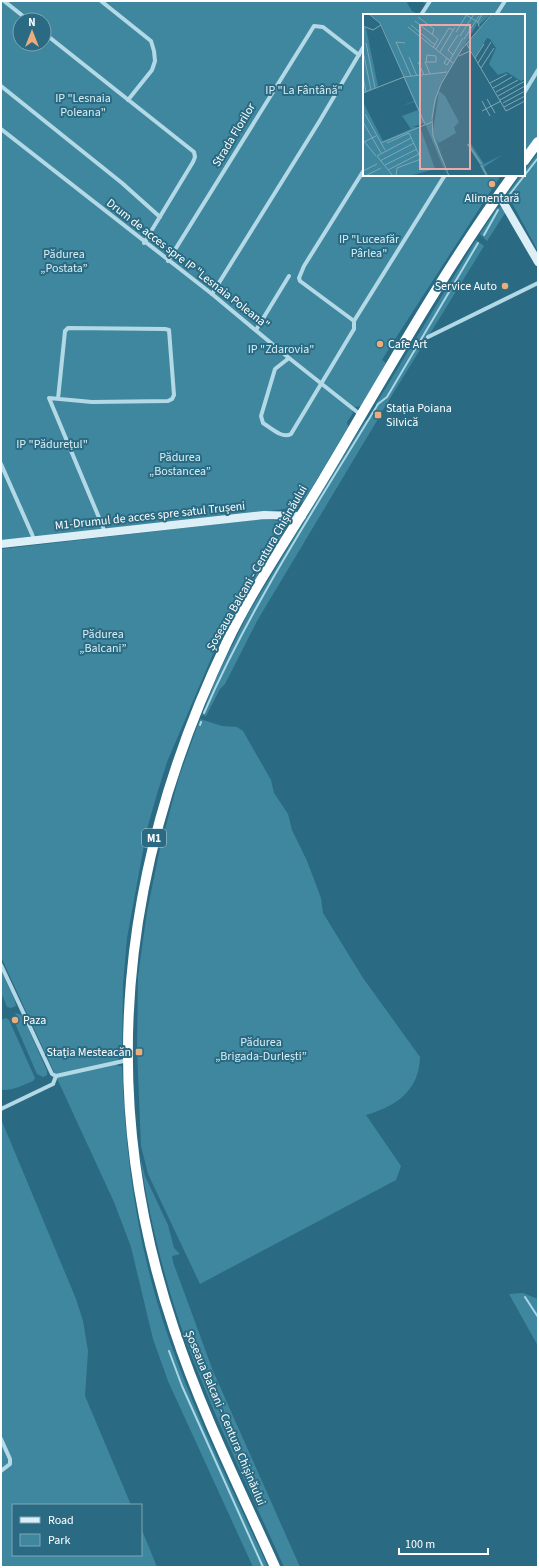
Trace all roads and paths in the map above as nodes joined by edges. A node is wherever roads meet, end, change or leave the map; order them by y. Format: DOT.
graph roads {
  1 [pos="4,1"];
  2 [pos="101,1"];
  3 [pos="430,1"];
  4 [pos="505,1"];
  5 [pos="18,12"];
  6 [pos="422,14"];
  7 [pos="497,14"];
  8 [pos="52,39"];
  9 [pos="363,48"];
  10 [pos="359,55"];
  11 [pos="538,70"];
  12 [pos="1,86"];
  13 [pos="525,91"];
  14 [pos="128,100"];
  15 [pos="1,129"];
  16 [pos="538,142"];
  17 [pos="525,160"];
  18 [pos="363,172"];
  19 [pos="444,176"];
  20 [pos="512,176"];
  21 [pos="500,195"];
  22 [pos="160,217"];
  23 [pos="144,242"];
  24 [pos="168,261"];
  25 [pos="538,262"];
  26 [pos="289,276"];
  27 [pos="538,283"];
  28 [pos="212,294"];
  29 [pos="354,321"];
  30 [pos="256,330"];
  31 [pos="428,337"];
  32 [pos="289,358"];
  33 [pos="320,383"];
  34 [pos="58,398"];
  35 [pos="362,416"];
  36 [pos="1,464"];
  37 [pos="302,516"];
  38 [pos="106,532"];
  39 [pos="35,541"];
  40 [pos="1,544"];
  41 [pos="1,965"];
  42 [pos="128,1060"];
  43 [pos="56,1076"];
  44 [pos="1,1108"];
  45 [pos="1,1439"];
  46 [pos="1,1471"];
  47 [pos="275,1567"];
  1 -- 5 [label="street"];
  2 -- 14 [label="street"];
  3 -- 6 [label="street"];
  4 -- 7 [label="street"];
  8 -- 14 [label="street"];
  9 -- 10 [label="street"];
  10 -- 24 [label="street, Strada Florilor"];
  10 -- 28 [label="street"];
  11 -- 13 [label="street"];
  12 -- 22 [label="street"];
  14 -- 22 [label="street"];
  15 -- 23 [label="street, Drum de acces spre IP \"Lesnaia Poleana\""];
  16 -- 17 [label="highway"];
  18 -- 29 [label="street"];
  19 -- 29 [label="street"];
  20 -- 21 [label="highway, Șoseaua Balcani - Centura Chișinăului / M1"];
  21 -- 25 [label="street"];
  21 -- 35 [label="highway, Șoseaua Balcani - Centura Chișinăului / M1"];
  22 -- 23 [label="street"];
  23 -- 24 [label="street, Drum de acces spre IP \"Lesnaia Poleana\""];
  24 -- 28 [label="street, Drum de acces spre IP \"Lesnaia Poleana\""];
  26 -- 30 [label="street"];
  27 -- 31 [label="street"];
  28 -- 30 [label="street, Drum de acces spre IP \"Lesnaia Poleana\""];
  29 -- 33 [label="street"];
  30 -- 32 [label="street, Drum de acces spre IP \"Lesnaia Poleana\""];
  32 -- 33 [label="street, Drum de acces spre IP \"Lesnaia Poleana\""];
  32 -- 33 [label="street"];
  33 -- 35 [label="street, Drum de acces spre IP \"Lesnaia Poleana\""];
  34 -- 34 [label="street"];
  34 -- 38 [label="street"];
  35 -- 37 [label="highway, Șoseaua Balcani - Centura Chișinăului / M1"];
  36 -- 39 [label="street"];
  37 -- 38 [label="street, M1-Drumul de acces spre satul Trușeni"];
  37 -- 42 [label="highway, Șoseaua Balcani - Centura Chișinăului / M1"];
  38 -- 39 [label="street, M1-Drumul de acces spre satul Trușeni"];
  39 -- 40 [label="street, M1-Drumul de acces spre satul Trușeni"];
  41 -- 43 [label="street"];
  42 -- 43 [label="street"];
  42 -- 47 [label="highway, Șoseaua Balcani - Centura Chișinăului / M1"];
  43 -- 44 [label="street"];
  45 -- 46 [label="street"];
}
